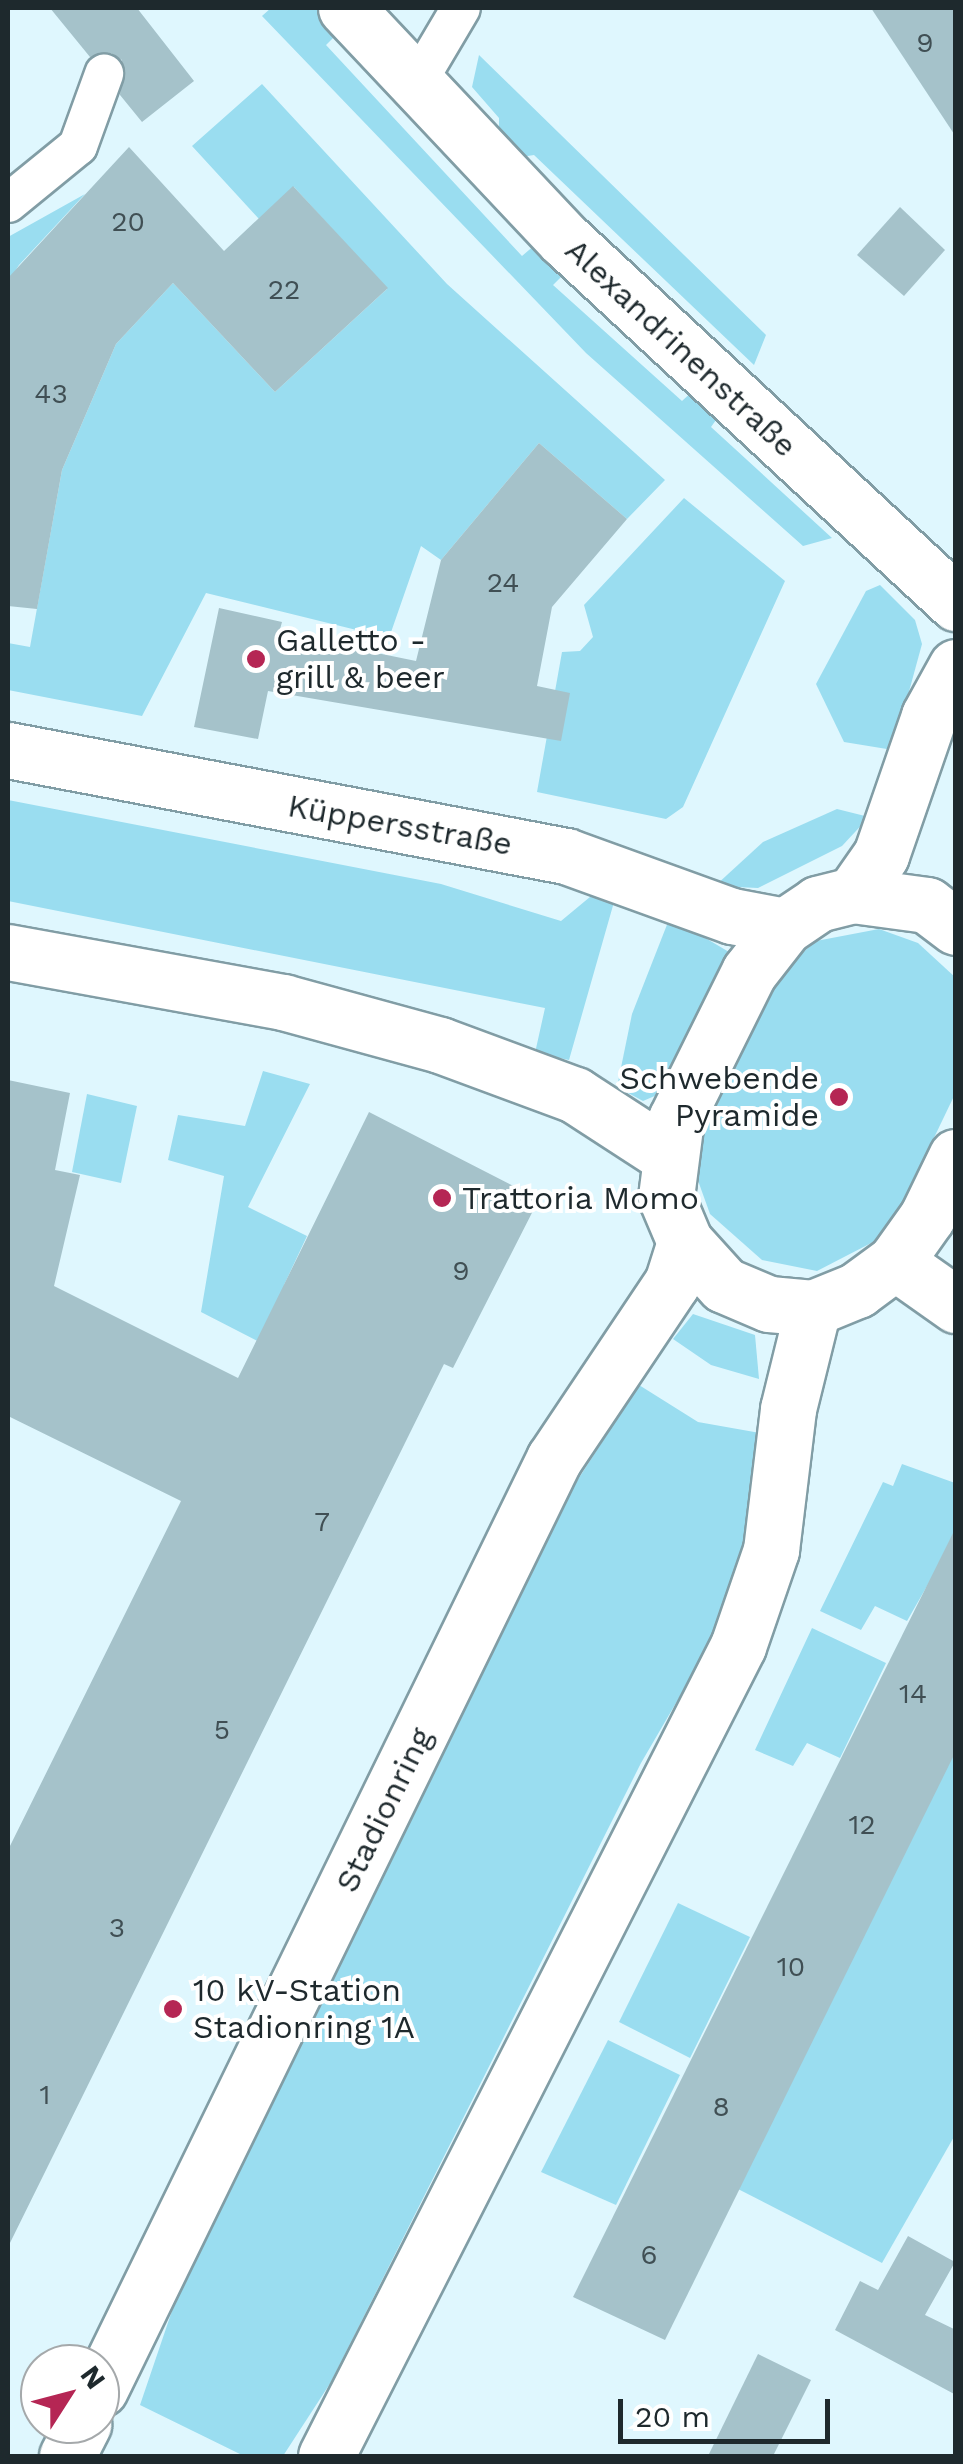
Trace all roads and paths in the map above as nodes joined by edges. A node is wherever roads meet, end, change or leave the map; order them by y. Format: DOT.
graph roads {
  1 [pos="346,8"];
  2 [pos="461,8"];
  3 [pos="104,74"];
  4 [pos="416,84"];
  5 [pos="8,203"];
  6 [pos="956,603"];
  7 [pos="956,667"];
  8 [pos="8,750"];
  9 [pos="853,895"];
  10 [pos="784,926"];
  11 [pos="956,927"];
  12 [pos="8,952"];
  13 [pos="666,1154"];
  14 [pos="956,1156"];
  15 [pos="685,1242"];
  16 [pos="894,1262"];
  17 [pos="956,1305"];
  18 [pos="813,1308"];
  19 [pos="120,2348"];
  20 [pos="326,2456"];
  1 -- 4 [label="main road, Alexandrinenstraße"];
  2 -- 4 [label="lane"];
  3 -- 5 [label="lane"];
  4 -- 6 [label="main road, Alexandrinenstraße"];
  7 -- 9 [label="main road"];
  8 -- 10 [label="main road, Küppersstraße"];
  9 -- 10 [label="main road"];
  9 -- 11 [label="main road"];
  10 -- 13 [label="main road"];
  12 -- 13 [label="main road"];
  13 -- 15 [label="main road"];
  14 -- 16 [label="main road"];
  15 -- 18 [label="main road"];
  15 -- 19 [label="main road, Stadionring"];
  16 -- 17 [label="main road"];
  16 -- 18 [label="main road"];
  18 -- 20 [label="main road"];
}
